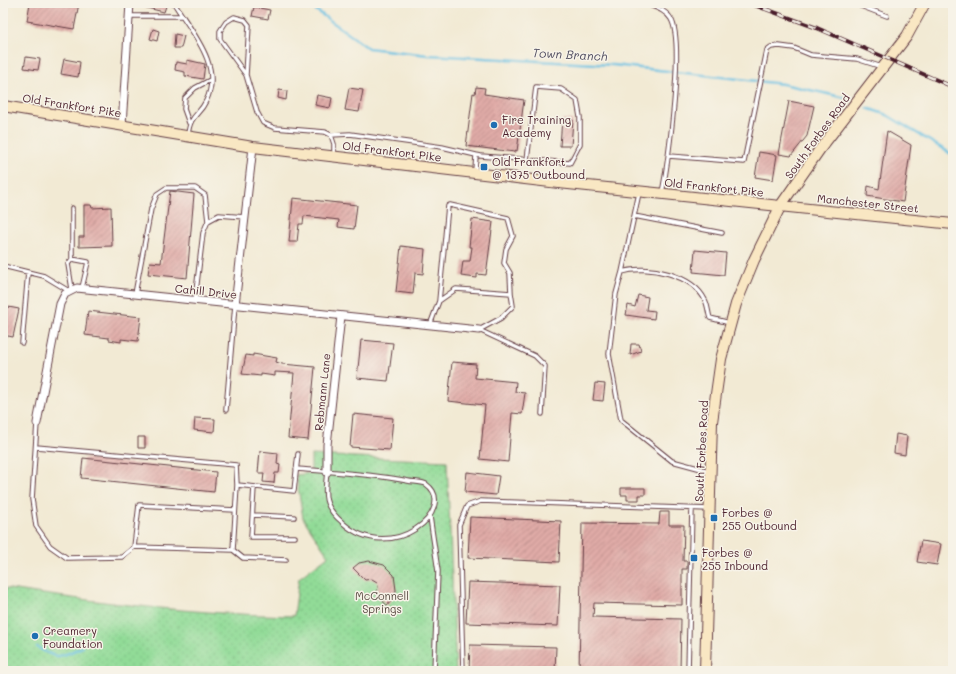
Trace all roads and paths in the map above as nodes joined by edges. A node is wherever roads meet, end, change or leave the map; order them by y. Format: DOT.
graph roads {
  1 [pos="130,3"];
  2 [pos="174,3"];
  3 [pos="645,3"];
  4 [pos="853,3"];
  5 [pos="925,3"];
  6 [pos="128,16"];
  7 [pos="182,16"];
  8 [pos="888,16"];
  9 [pos="883,68"];
  10 [pos="246,75"];
  11 [pos="210,80"];
  12 [pos="3,106"];
  13 [pos="189,123"];
  14 [pos="122,125"];
  15 [pos="331,135"];
  16 [pos="188,136"];
  17 [pos="253,147"];
  18 [pos="476,155"];
  19 [pos="334,156"];
  20 [pos="669,156"];
  21 [pos="527,160"];
  22 [pos="475,173"];
  23 [pos="640,192"];
  24 [pos="662,194"];
  25 [pos="781,205"];
  26 [pos="72,208"];
  27 [pos="634,216"];
  28 [pos="245,217"];
  29 [pos="208,221"];
  30 [pos="953,224"];
  31 [pos="722,233"];
  32 [pos="72,259"];
  33 [pos="3,266"];
  34 [pos="28,272"];
  35 [pos="622,272"];
  36 [pos="82,288"];
  37 [pos="71,290"];
  38 [pos="511,292"];
  39 [pos="135,294"];
  40 [pos="195,300"];
  41 [pos="439,301"];
  42 [pos="236,305"];
  43 [pos="342,316"];
  44 [pos="730,323"];
  45 [pos="430,325"];
  46 [pos="479,330"];
  47 [pos="22,343"];
  48 [pos="226,410"];
  49 [pos="542,414"];
  50 [pos="37,423"];
  51 [pos="36,447"];
  52 [pos="298,454"];
  53 [pos="296,469"];
  54 [pos="327,472"];
  55 [pos="710,472"];
  56 [pos="237,485"];
  57 [pos="254,487"];
  58 [pos="692,509"];
  59 [pos="709,509"];
  60 [pos="235,510"];
  61 [pos="252,514"];
  62 [pos="294,517"];
  63 [pos="430,517"];
  64 [pos="296,537"];
  65 [pos="134,547"];
  66 [pos="233,550"];
  67 [pos="286,560"];
  68 [pos="434,671"];
  69 [pos="463,671"];
  70 [pos="688,671"];
  71 [pos="705,671"];
  1 -- 6 [label="street"];
  2 -- 7 [label="lane"];
  3 -- 20 [label="lane"];
  4 -- 8 [label="lane"];
  5 -- 9 [label="main road, South Forbes Road"];
  6 -- 7 [label="lane"];
  6 -- 14 [label="street"];
  7 -- 11 [label="lane"];
  9 -- 20 [label="lane"];
  9 -- 25 [label="main road, South Forbes Road"];
  10 -- 10 [label="lane"];
  10 -- 15 [label="lane"];
  11 -- 13 [label="lane"];
  11 -- 13 [label="lane"];
  12 -- 14 [label="main road, Old Frankfort Pike"];
  13 -- 16 [label="lane"];
  14 -- 16 [label="main road, Old Frankfort Pike"];
  15 -- 18 [label="lane"];
  15 -- 19 [label="lane"];
  16 -- 17 [label="main road, Old Frankfort Pike"];
  17 -- 19 [label="main road, Old Frankfort Pike"];
  17 -- 28 [label="street"];
  18 -- 21 [label="lane"];
  18 -- 22 [label="lane"];
  19 -- 22 [label="main road, Old Frankfort Pike"];
  20 -- 24 [label="lane"];
  21 -- 21 [label="lane"];
  22 -- 23 [label="main road, Old Frankfort Pike"];
  23 -- 24 [label="main road, Old Frankfort Pike"];
  23 -- 27 [label="lane"];
  24 -- 25 [label="main road, Old Frankfort Pike"];
  25 -- 30 [label="main road, Manchester Street"];
  25 -- 44 [label="main road, South Forbes Road"];
  26 -- 32 [label="lane"];
  27 -- 31 [label="lane"];
  27 -- 35 [label="lane"];
  28 -- 29 [label="lane"];
  28 -- 42 [label="street"];
  29 -- 39 [label="lane"];
  29 -- 40 [label="lane"];
  32 -- 36 [label="lane"];
  32 -- 37 [label="lane"];
  33 -- 34 [label="lane"];
  34 -- 37 [label="lane"];
  34 -- 47 [label="lane"];
  35 -- 44 [label="lane"];
  35 -- 55 [label="lane"];
  36 -- 37 [label="street, Cahill Drive"];
  36 -- 39 [label="street, Cahill Drive"];
  37 -- 50 [label="street"];
  38 -- 41 [label="lane"];
  38 -- 41 [label="lane"];
  38 -- 46 [label="lane"];
  39 -- 40 [label="street, Cahill Drive"];
  40 -- 42 [label="street, Cahill Drive"];
  41 -- 45 [label="lane"];
  42 -- 43 [label="street, Cahill Drive"];
  42 -- 48 [label="lane"];
  43 -- 45 [label="street, Cahill Drive"];
  43 -- 54 [label="street, Rebmann Lane"];
  44 -- 55 [label="main road, South Forbes Road"];
  45 -- 46 [label="street, Cahill Drive"];
  46 -- 49 [label="lane"];
  50 -- 51 [label="lane"];
  51 -- 56 [label="lane"];
  51 -- 65 [label="lane"];
  52 -- 53 [label="lane"];
  53 -- 54 [label="lane"];
  53 -- 57 [label="lane"];
  54 -- 63 [label="lane"];
  54 -- 63 [label="lane"];
  55 -- 59 [label="main road, South Forbes Road"];
  56 -- 57 [label="lane"];
  56 -- 60 [label="lane"];
  57 -- 61 [label="lane"];
  58 -- 59 [label="lane"];
  58 -- 69 [label="lane"];
  58 -- 70 [label="lane"];
  59 -- 71 [label="main road, South Forbes Road"];
  60 -- 65 [label="lane"];
  60 -- 66 [label="lane"];
  61 -- 62 [label="lane"];
  61 -- 64 [label="lane"];
  63 -- 68 [label="lane"];
  65 -- 66 [label="lane"];
  66 -- 67 [label="lane"];
}
